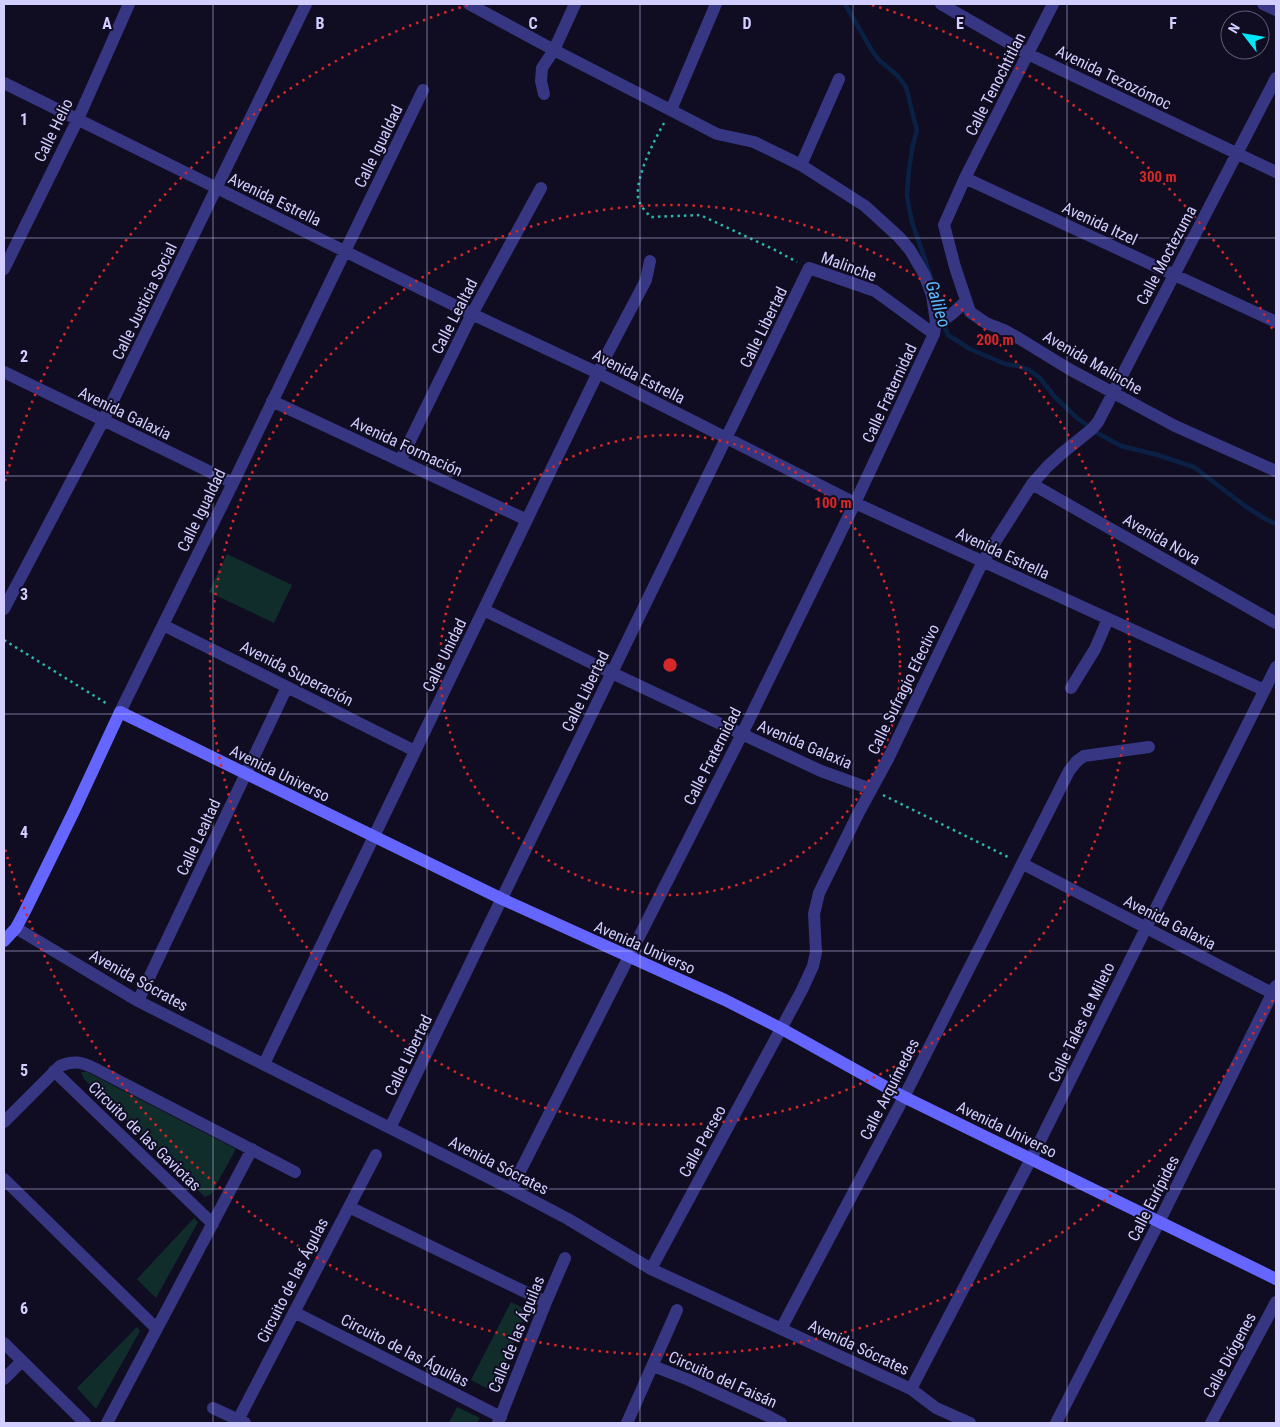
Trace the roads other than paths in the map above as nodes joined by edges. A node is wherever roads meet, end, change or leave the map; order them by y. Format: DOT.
graph roads {
  1 [pos="129,4"];
  2 [pos="306,4"];
  3 [pos="469,4"];
  4 [pos="575,4"];
  5 [pos="716,4"];
  6 [pos="941,4"];
  7 [pos="1053,4"];
  8 [pos="1263,4"];
  9 [pos="1276,10"];
  10 [pos="554,50"];
  11 [pos="1028,54"];
  12 [pos="1276,78"];
  13 [pos="839,79"];
  14 [pos="4,83"];
  15 [pos="423,90"];
  16 [pos="544,94"];
  17 [pos="672,110"];
  18 [pos="78,118"];
  19 [pos="1237,154"];
  20 [pos="801,165"];
  21 [pos="1276,172"];
  22 [pos="965,178"];
  23 [pos="216,188"];
  24 [pos="541,188"];
  25 [pos="345,252"];
  26 [pos="650,261"];
  27 [pos="809,268"];
  28 [pos="4,269"];
  29 [pos="1174,275"];
  30 [pos="965,302"];
  31 [pos="472,314"];
  32 [pos="1276,322"];
  33 [pos="935,328"];
  34 [pos="4,372"];
  35 [pos="598,373"];
  36 [pos="1113,393"];
  37 [pos="272,401"];
  38 [pos="103,421"];
  39 [pos="726,438"];
  40 [pos="400,461"];
  41 [pos="1276,471"];
  42 [pos="233,483"];
  43 [pos="1032,484"];
  44 [pos="855,503"];
  45 [pos="527,520"];
  46 [pos="983,561"];
  47 [pos="4,609"];
  48 [pos="484,610"];
  49 [pos="1108,619"];
  50 [pos="1276,623"];
  51 [pos="163,625"];
  52 [pos="1276,667"];
  53 [pos="612,673"];
  54 [pos="287,687"];
  55 [pos="1071,688"];
  56 [pos="1264,690"];
  57 [pos="120,712"];
  58 [pos="742,734"];
  59 [pos="1149,747"];
  60 [pos="415,751"];
  61 [pos="245,774"];
  62 [pos="871,789"];
  63 [pos="374,837"];
  64 [pos="1023,864"];
  65 [pos="502,900"];
  66 [pos="16,928"];
  67 [pos="1145,928"];
  68 [pos="4,941"];
  69 [pos="629,958"];
  70 [pos="1275,992"];
  71 [pos="138,1001"];
  72 [pos="782,1029"];
  73 [pos="264,1064"];
  74 [pos="54,1071"];
  75 [pos="904,1097"];
  76 [pos="4,1122"];
  77 [pos="390,1128"];
  78 [pos="252,1149"];
  79 [pos="376,1156"];
  80 [pos="1031,1159"];
  81 [pos="295,1172"];
  82 [pos="4,1179"];
  83 [pos="511,1189"];
  84 [pos="348,1207"];
  85 [pos="1159,1222"];
  86 [pos="213,1224"];
  87 [pos="565,1258"];
  88 [pos="651,1269"];
  89 [pos="1276,1279"];
  90 [pos="546,1302"];
  91 [pos="1276,1302"];
  92 [pos="677,1310"];
  93 [pos="294,1312"];
  94 [pos="157,1329"];
  95 [pos="781,1329"];
  96 [pos="4,1343"];
  97 [pos="22,1361"];
  98 [pos="652,1366"];
  99 [pos="4,1379"];
  100 [pos="911,1390"];
  101 [pos="213,1408"];
  102 [pos="499,1420"];
  103 [pos="241,1421"];
  104 [pos="84,1423"];
  105 [pos="107,1423"];
  106 [pos="627,1423"];
  107 [pos="781,1423"];
  108 [pos="970,1423"];
  109 [pos="1056,1423"];
  110 [pos="1211,1423"];
  1 -- 18 [label="street, Calle Helio"];
  2 -- 23 [label="street, Calle Justicia Social"];
  3 -- 10 [label="street"];
  4 -- 10 [label="street"];
  5 -- 17 [label="street"];
  6 -- 11 [label="street, Avenida Tezozómoc"];
  7 -- 11 [label="street, Calle Tenochtitlan"];
  8 -- 9 [label="street"];
  10 -- 16 [label="street"];
  10 -- 17 [label="street"];
  11 -- 19 [label="street, Avenida Tezozómoc"];
  11 -- 22 [label="street, Calle Tenochtitlan"];
  12 -- 19 [label="street, Calle Moctezuma"];
  13 -- 20 [label="street"];
  14 -- 18 [label="street, Avenida Estrella"];
  15 -- 25 [label="street, Calle Igualdad"];
  17 -- 20 [label="street"];
  18 -- 23 [label="street, Avenida Estrella"];
  18 -- 28 [label="street, Calle Helio"];
  19 -- 21 [label="street, Avenida Tezozómoc"];
  19 -- 29 [label="street, Calle Moctezuma"];
  20 -- 33 [label="street"];
  22 -- 29 [label="street, Avenida Itzel"];
  22 -- 30 [label="street, Avenida Malinche"];
  23 -- 25 [label="street, Avenida Estrella"];
  23 -- 38 [label="street, Calle Justicia Social"];
  24 -- 31 [label="street, Calle Lealtad"];
  25 -- 31 [label="street, Avenida Estrella"];
  25 -- 37 [label="street, Calle Igualdad"];
  26 -- 35 [label="street, Calle Unidad"];
  27 -- 33 [label="street, Malinche"];
  27 -- 39 [label="street, Calle Libertad"];
  29 -- 32 [label="street, Avenida Itzel"];
  29 -- 36 [label="street, Calle Moctezuma"];
  30 -- 33 [label="street"];
  30 -- 36 [label="street, Avenida Malinche"];
  31 -- 35 [label="street, Avenida Estrella"];
  31 -- 40 [label="street, Calle Lealtad"];
  33 -- 44 [label="street, Calle Fraternidad"];
  34 -- 38 [label="street, Avenida Galaxia"];
  35 -- 39 [label="street, Avenida Estrella"];
  35 -- 45 [label="street, Calle Unidad"];
  36 -- 41 [label="street, Avenida Malinche"];
  36 -- 43 [label="street, Calle Sufragio Efectivo"];
  37 -- 40 [label="street, Avenida Formación"];
  37 -- 42 [label="street, Calle Igualdad"];
  38 -- 42 [label="street, Avenida Galaxia"];
  38 -- 47 [label="street, Calle Justicia Social"];
  39 -- 44 [label="street, Avenida Estrella"];
  39 -- 53 [label="street, Calle Libertad"];
  40 -- 45 [label="street, Avenida Formación"];
  42 -- 51 [label="street, Calle Igualdad"];
  43 -- 46 [label="street, Calle Sufragio Efectivo"];
  43 -- 50 [label="street, Avenida Nova"];
  44 -- 46 [label="street, Avenida Estrella"];
  44 -- 58 [label="street, Calle Fraternidad"];
  45 -- 48 [label="street, Calle Unidad"];
  46 -- 49 [label="street, Avenida Estrella"];
  46 -- 62 [label="street, Calle Sufragio Efectivo"];
  48 -- 53 [label="street, Avenida Galaxia"];
  48 -- 60 [label="street, Calle Unidad"];
  49 -- 55 [label="street"];
  49 -- 56 [label="street, Avenida Estrella"];
  51 -- 54 [label="street, Avenida Superación"];
  51 -- 57 [label="street, Calle Igualdad"];
  52 -- 56 [label="street, Calle Tales de Mileto"];
  53 -- 58 [label="street, Avenida Galaxia"];
  53 -- 65 [label="street, Calle Libertad"];
  54 -- 60 [label="street, Avenida Superación"];
  54 -- 61 [label="street, Calle Lealtad"];
  56 -- 67 [label="street, Calle Tales de Mileto"];
  57 -- 61 [label="street, Avenida Universo"];
  57 -- 66 [label="street, Calle Igualdad"];
  58 -- 62 [label="street, Avenida Galaxia"];
  58 -- 69 [label="street, Calle Fraternidad"];
  59 -- 64 [label="street, Calle Arquímedes"];
  60 -- 63 [label="street, Calle Unidad"];
  61 -- 63 [label="street, Avenida Universo"];
  61 -- 71 [label="street, Calle Lealtad"];
  62 -- 72 [label="street, Calle Sufragio Efectivo"];
  63 -- 65 [label="street, Avenida Universo"];
  63 -- 73 [label="street, Calle Unidad"];
  64 -- 67 [label="street, Avenida Galaxia"];
  64 -- 75 [label="street, Calle Arquímedes"];
  65 -- 69 [label="street, Avenida Universo"];
  65 -- 77 [label="street, Calle Libertad"];
  66 -- 68 [label="street, Calle Igualdad"];
  66 -- 71 [label="street, Avenida Sócrates"];
  67 -- 70 [label="street, Avenida Galaxia"];
  67 -- 80 [label="street, Calle Tales de Mileto"];
  69 -- 72 [label="street, Avenida Universo"];
  69 -- 83 [label="street, Calle Fraternidad"];
  70 -- 85 [label="street, Calle Eurípides"];
  71 -- 73 [label="street, Avenida Sócrates"];
  72 -- 75 [label="street, Avenida Universo"];
  72 -- 88 [label="street, Calle Perseo"];
  73 -- 77 [label="street, Avenida Sócrates"];
  74 -- 76 [label="street, Circuito de las Gaviotas"];
  74 -- 78 [label="street, Circuito de las Gaviotas"];
  74 -- 86 [label="street, Circuito de las Gaviotas"];
  75 -- 80 [label="street, Avenida Universo"];
  75 -- 95 [label="street, Calle Arquímedes"];
  77 -- 83 [label="street, Avenida Sócrates"];
  78 -- 81 [label="street, Circuito de las Gaviotas"];
  78 -- 86 [label="street"];
  79 -- 84 [label="street, Circuito de las Águlas"];
  80 -- 85 [label="street, Avenida Universo"];
  80 -- 100 [label="street, Calle Tales de Mileto"];
  82 -- 94 [label="street"];
  83 -- 88 [label="street, Avenida Sócrates"];
  84 -- 90 [label="street"];
  84 -- 93 [label="street, Circuito de las Águlas"];
  85 -- 89 [label="street, Avenida Universo"];
  85 -- 109 [label="street, Calle Eurípides"];
  86 -- 94 [label="street"];
  87 -- 90 [label="street, Calle de las Águilas"];
  88 -- 95 [label="street, Avenida Sócrates"];
  90 -- 102 [label="street, Calle de las Águilas"];
  91 -- 110 [label="street, Calle Diógenes"];
  92 -- 98 [label="street, Circuito del Faisán"];
  93 -- 102 [label="street, Circuito de las Águilas"];
  93 -- 103 [label="street, Circuito de las Águlas"];
  94 -- 105 [label="street"];
  95 -- 100 [label="street, Avenida Sócrates"];
  96 -- 97 [label="street"];
  97 -- 99 [label="street"];
  97 -- 104 [label="street"];
  98 -- 106 [label="street, Circuito del Faisán"];
  98 -- 107 [label="street, Circuito del Faisán"];
  100 -- 108 [label="street, Avenida Sócrates"];
  101 -- 103 [label="street"];
}
